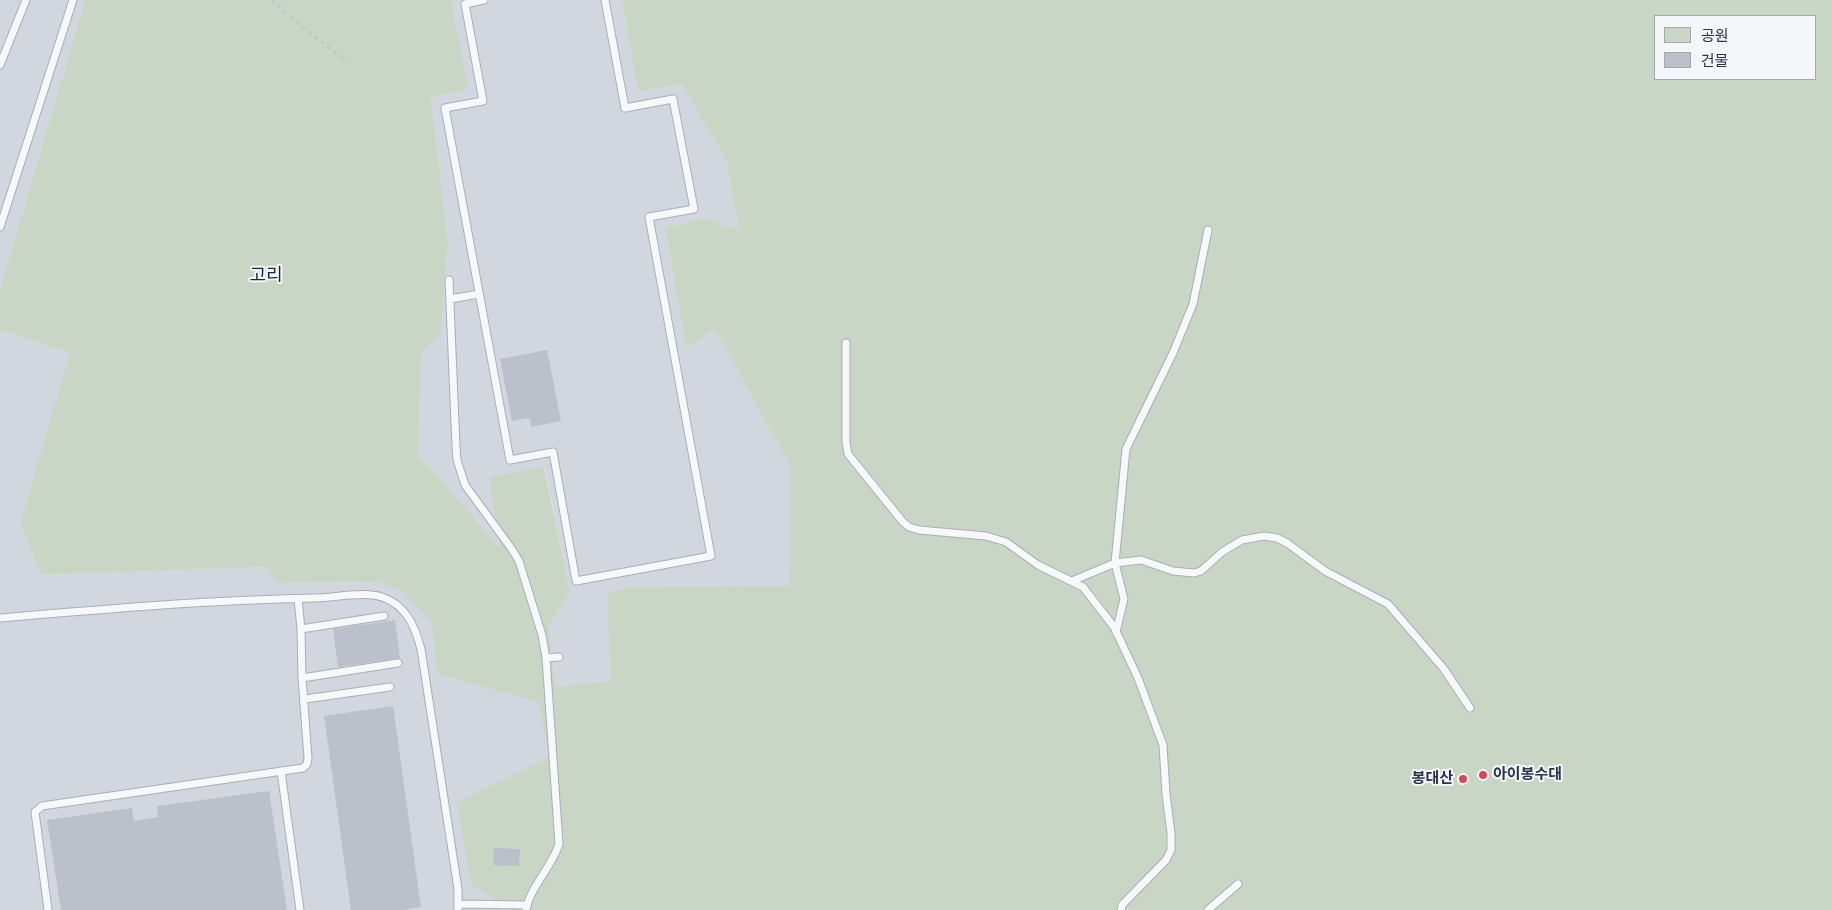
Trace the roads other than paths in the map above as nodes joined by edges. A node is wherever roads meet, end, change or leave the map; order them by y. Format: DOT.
graph roads {
  1 [pos="26,0"];
  2 [pos="73,0"];
  3 [pos="484,0"];
  4 [pos="605,0"];
  5 [pos="0,65"];
  6 [pos="0,227"];
  7 [pos="1208,230"];
  8 [pos="449,280"];
  9 [pos="479,294"];
  10 [pos="450,299"];
  11 [pos="846,343"];
  12 [pos="1118,562"];
  13 [pos="1072,581"];
  14 [pos="298,598"];
  15 [pos="384,616"];
  16 [pos="0,618"];
  17 [pos="301,629"];
  18 [pos="1116,632"];
  19 [pos="559,657"];
  20 [pos="546,658"];
  21 [pos="398,663"];
  22 [pos="302,678"];
  23 [pos="390,687"];
  24 [pos="305,699"];
  25 [pos="1470,708"];
  26 [pos="281,771"];
  27 [pos="1238,884"];
  28 [pos="458,907"];
  29 [pos="526,907"];
  30 [pos="48,910"];
  31 [pos="300,910"];
  32 [pos="1121,910"];
  33 [pos="1208,910"];
  1 -- 5 [label="lane"];
  2 -- 6 [label="lane"];
  3 -- 9 [label="lane"];
  4 -- 9 [label="lane"];
  7 -- 12 [label="lane"];
  8 -- 10 [label="lane"];
  9 -- 10 [label="lane"];
  10 -- 20 [label="lane"];
  11 -- 13 [label="lane"];
  12 -- 13 [label="lane"];
  12 -- 18 [label="lane"];
  12 -- 25 [label="lane"];
  13 -- 18 [label="lane"];
  14 -- 16 [label="lane"];
  14 -- 17 [label="lane"];
  14 -- 28 [label="lane"];
  15 -- 17 [label="lane"];
  17 -- 22 [label="lane"];
  18 -- 32 [label="lane"];
  19 -- 20 [label="lane"];
  20 -- 29 [label="lane"];
  21 -- 22 [label="lane"];
  22 -- 24 [label="lane"];
  23 -- 24 [label="lane"];
  24 -- 26 [label="lane"];
  26 -- 30 [label="lane"];
  26 -- 31 [label="lane"];
  27 -- 33 [label="lane"];
  28 -- 29 [label="lane"];
}
